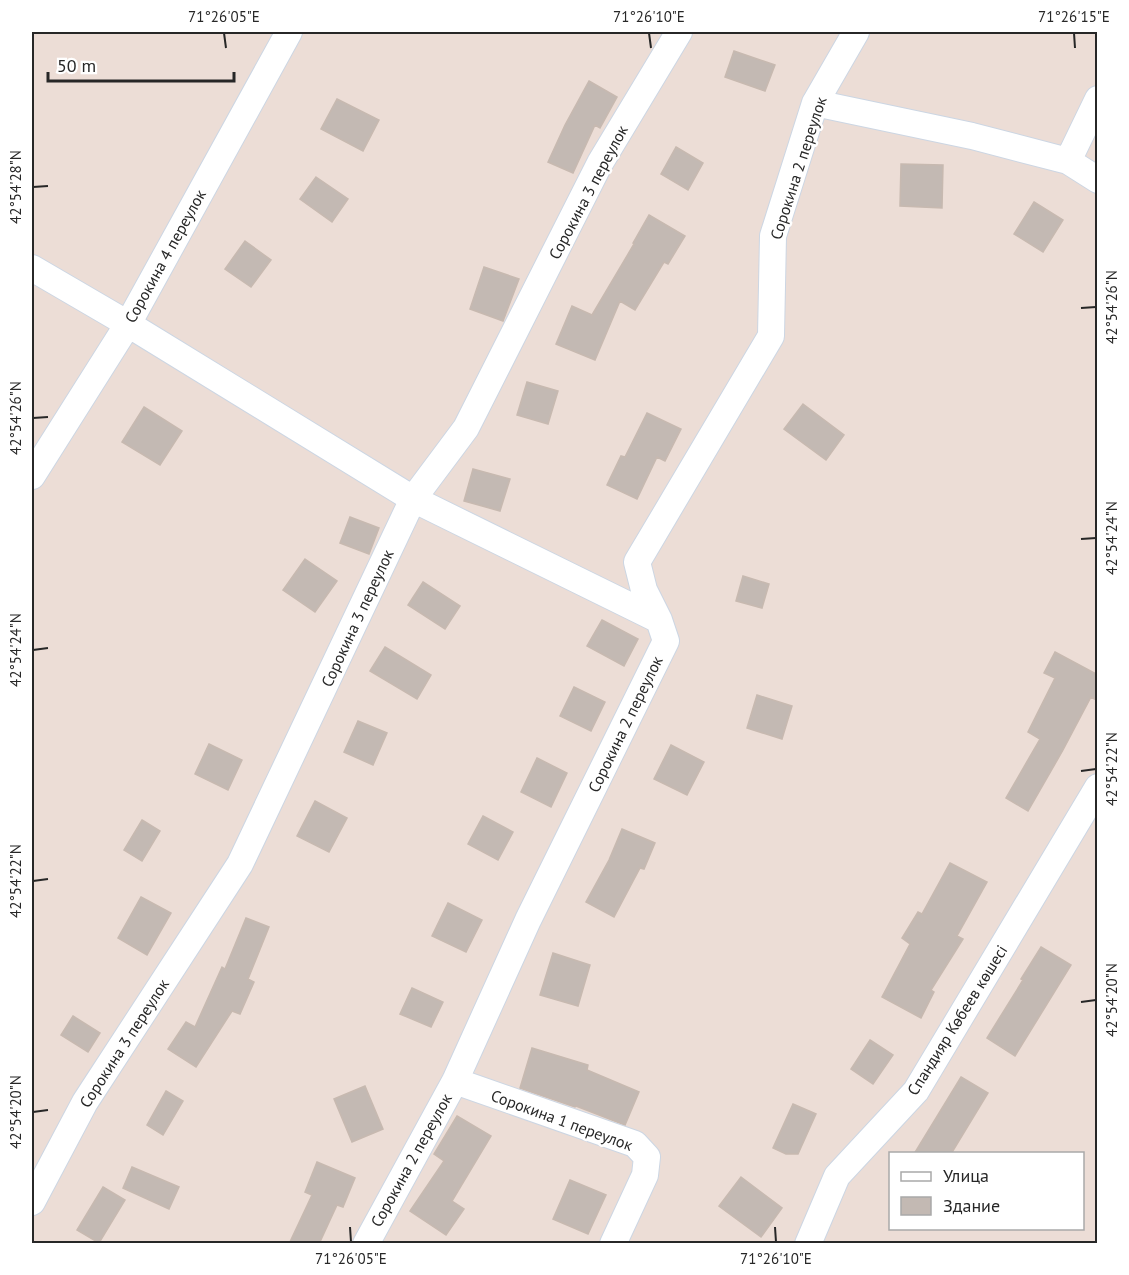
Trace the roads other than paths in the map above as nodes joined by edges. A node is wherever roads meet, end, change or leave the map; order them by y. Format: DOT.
graph roads {
  1 [pos="289,32"];
  2 [pos="679,32"];
  3 [pos="856,32"];
  4 [pos="1098,99"];
  5 [pos="815,103"];
  6 [pos="1068,161"];
  7 [pos="1098,180"];
  8 [pos="32,268"];
  9 [pos="128,324"];
  10 [pos="32,476"];
  11 [pos="413,499"];
  12 [pos="659,620"];
  13 [pos="1098,787"];
  14 [pos="454,1081"];
  15 [pos="32,1202"];
  16 [pos="366,1244"];
  17 [pos="613,1244"];
  18 [pos="808,1244"];
  1 -- 9 [label="street, Сорокина 4 переулок"];
  2 -- 11 [label="street, Сорокина 3 переулок"];
  3 -- 5 [label="street, Сорокина 2 переулок"];
  4 -- 6 [label="street"];
  5 -- 6 [label="street"];
  5 -- 12 [label="street, Сорокина 2 переулок"];
  6 -- 7 [label="street"];
  8 -- 9 [label="street"];
  9 -- 10 [label="street, Сорокина 4 переулок"];
  9 -- 11 [label="street"];
  11 -- 12 [label="street"];
  11 -- 15 [label="street, Сорокина 3 переулок"];
  12 -- 14 [label="street, Сорокина 2 переулок"];
  13 -- 18 [label="street, Спандияр Көбеев көшесі"];
  14 -- 16 [label="street, Сорокина 2 переулок"];
  14 -- 17 [label="street, Сорокина 1 переулок"];
}
